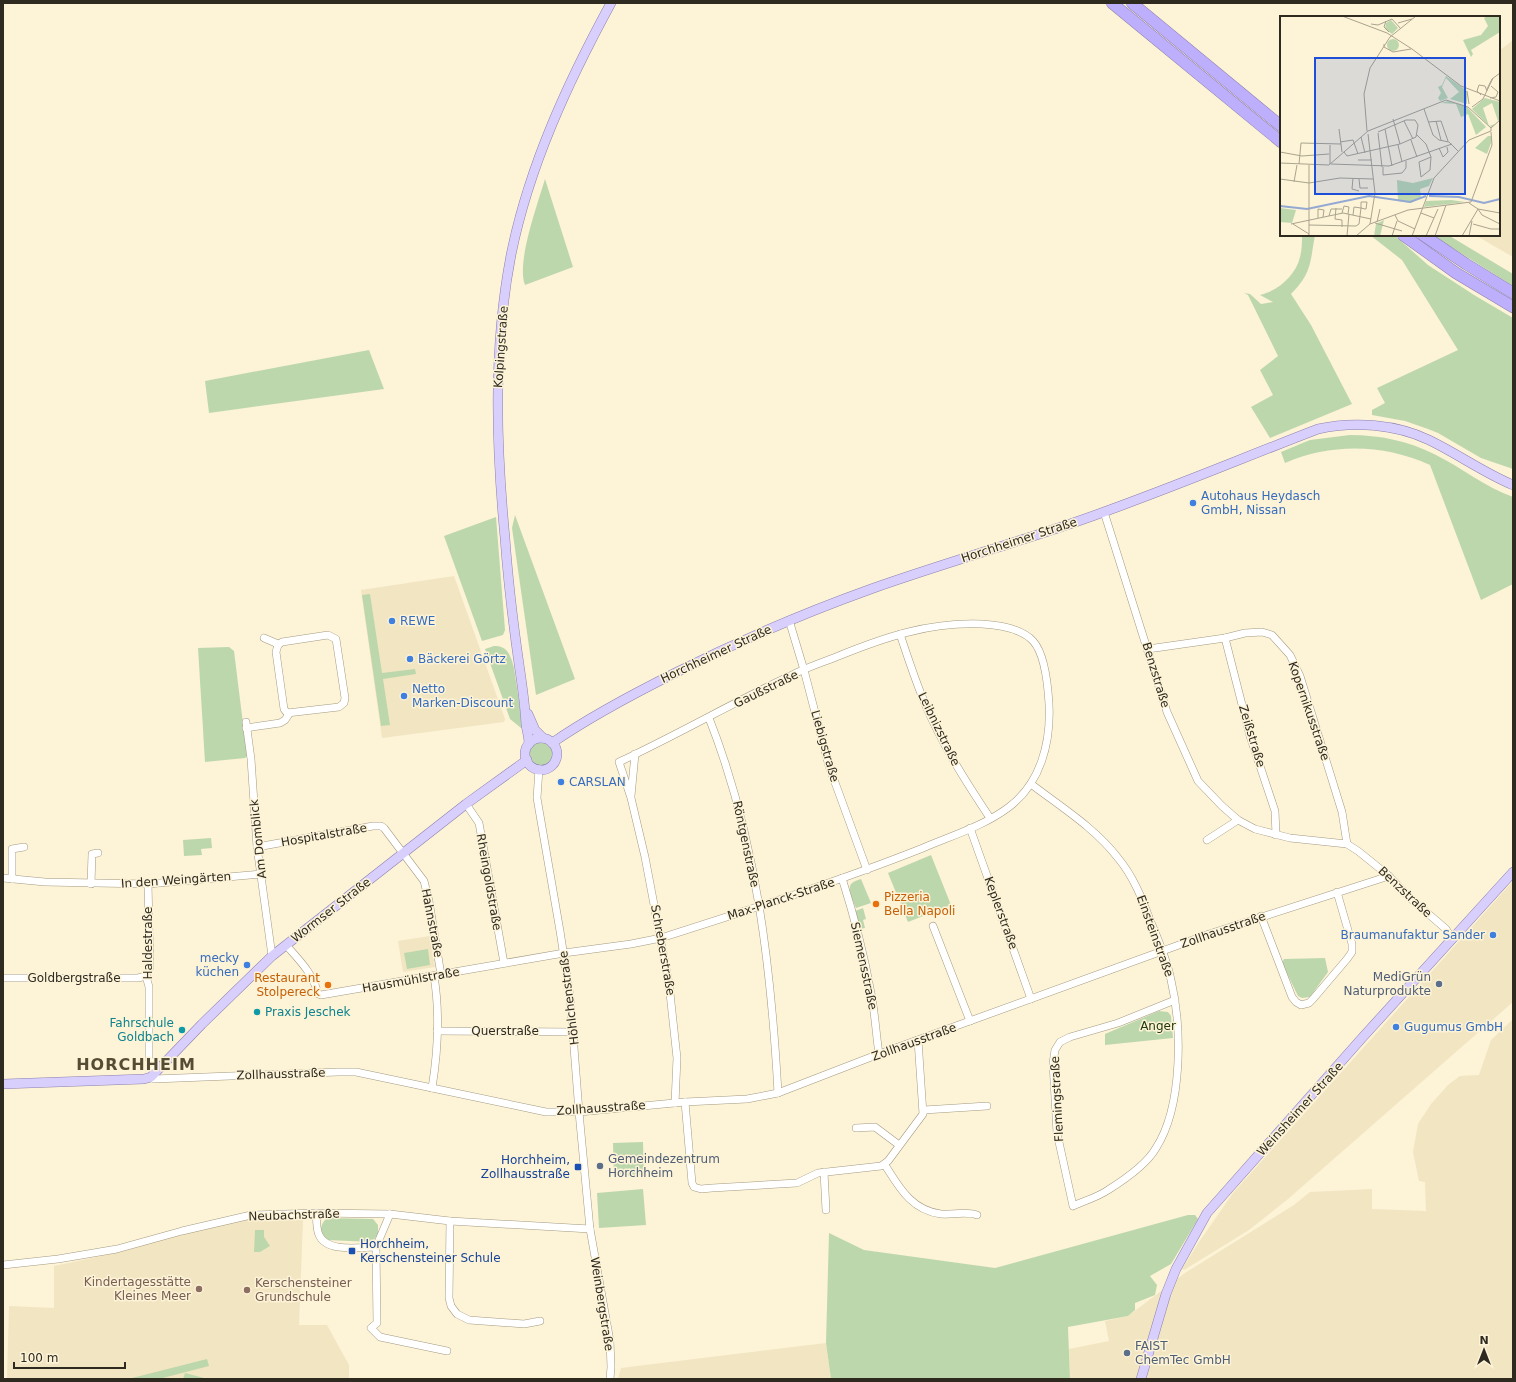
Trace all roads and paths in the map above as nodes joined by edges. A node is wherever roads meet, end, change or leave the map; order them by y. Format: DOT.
graph roads {
  1 [pos="611,3"];
  2 [pos="1112,3"];
  3 [pos="1132,3"];
  4 [pos="1280,125"];
  5 [pos="1280,141"];
  6 [pos="1404,236"];
  7 [pos="1425,236"];
  8 [pos="1513,293"];
  9 [pos="1513,307"];
  10 [pos="1499,477"];
  11 [pos="1513,480"];
  12 [pos="1513,485"];
  13 [pos="1104,512"];
  14 [pos="789,620"];
  15 [pos="900,634"];
  16 [pos="264,638"];
  17 [pos="1225,638"];
  18 [pos="278,644"];
  19 [pos="1148,649"];
  20 [pos="804,670"];
  21 [pos="526,709"];
  22 [pos="289,714"];
  23 [pos="709,718"];
  24 [pos="543,738"];
  25 [pos="552,743"];
  26 [pos="529,744"];
  27 [pos="636,754"];
  28 [pos="527,760"];
  29 [pos="539,769"];
  30 [pos="1031,784"];
  31 [pos="631,798"];
  32 [pos="466,804"];
  33 [pos="990,818"];
  34 [pos="1238,820"];
  35 [pos="970,828"];
  36 [pos="1276,835"];
  37 [pos="1206,840"];
  38 [pos="1347,844"];
  39 [pos="24,847"];
  40 [pos="257,847"];
  41 [pos="404,853"];
  42 [pos="98,854"];
  43 [pos="867,870"];
  44 [pos="1513,872"];
  45 [pos="261,874"];
  46 [pos="1389,876"];
  47 [pos="3,878"];
  48 [pos="842,878"];
  49 [pos="12,879"];
  50 [pos="91,884"];
  51 [pos="148,884"];
  52 [pos="1337,892"];
  53 [pos="759,906"];
  54 [pos="1261,916"];
  55 [pos="933,926"];
  56 [pos="661,938"];
  57 [pos="1452,940"];
  58 [pos="286,944"];
  59 [pos="1162,952"];
  60 [pos="564,953"];
  61 [pos="272,956"];
  62 [pos="504,963"];
  63 [pos="438,975"];
  64 [pos="146,976"];
  65 [pos="3,978"];
  66 [pos="1031,999"];
  67 [pos="1175,1000"];
  68 [pos="970,1021"];
  69 [pos="437,1031"];
  70 [pos="574,1032"];
  71 [pos="918,1040"];
  72 [pos="879,1054"];
  73 [pos="154,1074"];
  74 [pos="3,1084"];
  75 [pos="432,1088"];
  76 [pos="778,1093"];
  77 [pos="685,1102"];
  78 [pos="675,1103"];
  79 [pos="987,1106"];
  80 [pos="924,1110"];
  81 [pos="579,1112"];
  82 [pos="856,1128"];
  83 [pos="899,1145"];
  84 [pos="885,1165"];
  85 [pos="824,1172"];
  86 [pos="1073,1206"];
  87 [pos="826,1210"];
  88 [pos="316,1213"];
  89 [pos="390,1214"];
  90 [pos="977,1215"];
  91 [pos="450,1221"];
  92 [pos="590,1229"];
  93 [pos="376,1247"];
  94 [pos="3,1265"];
  95 [pos="540,1321"];
  96 [pos="447,1351"];
  97 [pos="610,1379"];
  98 [pos="1141,1379"];
  1 -- 21 [label="main road, Kolpingstraße"];
  2 -- 5 [label="highway"];
  3 -- 4 [label="highway"];
  6 -- 9 [label="highway"];
  7 -- 8 [label="highway"];
  10 -- 11 [label="main road, Horchheimer Straße"];
  10 -- 12 [label="main road, Horchheimer Straße"];
  10 -- 13 [label="main road, Horchheimer Straße"];
  13 -- 14 [label="main road, Horchheimer Straße"];
  13 -- 19 [label="street, Benzstraße"];
  14 -- 20 [label="street, Liebigstraße"];
  14 -- 25 [label="main road, Horchheimer Straße"];
  15 -- 20 [label="street, Gaußstraße"];
  15 -- 30 [label="street, Gaußstraße"];
  15 -- 33 [label="street, Leibnizstraße"];
  16 -- 18 [label="street"];
  17 -- 19 [label="street, Kopernikusstraße"];
  17 -- 36 [label="street, Zeißstraße"];
  17 -- 38 [label="street, Kopernikusstraße"];
  18 -- 22 [label="street"];
  18 -- 22 [label="street"];
  19 -- 34 [label="street, Benzstraße"];
  20 -- 23 [label="street, Gaußstraße"];
  20 -- 43 [label="street, Liebigstraße"];
  21 -- 24 [label="main road, Kolpingstraße"];
  21 -- 26 [label="main road, Kolpingstraße"];
  22 -- 40 [label="street, Am Domblick"];
  23 -- 27 [label="street, Gaußstraße"];
  23 -- 53 [label="street, Röntgenstraße"];
  24 -- 25 [label="main road"];
  24 -- 26 [label="main road"];
  25 -- 29 [label="main road"];
  26 -- 28 [label="main road"];
  27 -- 31 [label="street, Schreberstraße"];
  27 -- 31 [label="street, Schreberstraße"];
  28 -- 29 [label="main road"];
  28 -- 32 [label="main road, Wormser Straße"];
  29 -- 60 [label="street, Höhlchenstraße"];
  30 -- 33 [label="street, Max-Planck-Straße"];
  30 -- 59 [label="street, Einsteinstraße"];
  31 -- 56 [label="street, Schreberstraße"];
  32 -- 41 [label="main road, Wormser Straße"];
  32 -- 62 [label="street, Rheingoldstraße"];
  33 -- 35 [label="street, Max-Planck-Straße"];
  34 -- 36 [label="street, Benzstraße"];
  34 -- 37 [label="street"];
  35 -- 43 [label="street, Max-Planck-Straße"];
  35 -- 66 [label="street, Keplerstraße"];
  36 -- 38 [label="street, Benzstraße"];
  38 -- 46 [label="street, Benzstraße"];
  39 -- 49 [label="street"];
  40 -- 41 [label="street, Hospitalstraße"];
  40 -- 45 [label="street, Am Domblick"];
  41 -- 58 [label="main road, Wormser Straße"];
  41 -- 63 [label="street, Hahnstraße"];
  42 -- 50 [label="street"];
  43 -- 48 [label="street, Max-Planck-Straße"];
  44 -- 57 [label="main road, Weinsheimer Straße"];
  45 -- 51 [label="street, In den Weingärten"];
  45 -- 61 [label="street, Am Domblick"];
  46 -- 52 [label="street, Zollhausstraße"];
  46 -- 57 [label="street, Benzstraße"];
  47 -- 49 [label="street, In den Weingärten"];
  48 -- 53 [label="street, Max-Planck-Straße"];
  48 -- 72 [label="street, Siemensstraße"];
  49 -- 50 [label="street, In den Weingärten"];
  50 -- 51 [label="street, In den Weingärten"];
  51 -- 64 [label="street, Haldestraße"];
  52 -- 54 [label="street, Zollhausstraße"];
  52 -- 54 [label="street"];
  53 -- 56 [label="street, Max-Planck-Straße"];
  53 -- 76 [label="street, Röntgenstraße"];
  54 -- 59 [label="street, Zollhausstraße"];
  55 -- 68 [label="street, Zollhausstraße"];
  56 -- 60 [label="street, Max-Planck-Straße"];
  56 -- 78 [label="street, Schreberstraße"];
  57 -- 98 [label="main road, Weinsheimer Straße"];
  58 -- 61 [label="main road, Wormser Straße"];
  58 -- 63 [label="street, Hausmühlstraße"];
  59 -- 66 [label="street, Zollhausstraße"];
  59 -- 67 [label="street, Einsteinstraße"];
  60 -- 62 [label="street, Hausmühlstraße"];
  60 -- 70 [label="street, Höhlchenstraße"];
  61 -- 73 [label="main road, Wormser Straße"];
  62 -- 63 [label="street, Hausmühlstraße"];
  63 -- 69 [label="street, Hahnstraße"];
  64 -- 65 [label="street, Goldbergstraße"];
  64 -- 73 [label="street, Haldestraße"];
  66 -- 68 [label="street, Zollhausstraße"];
  67 -- 86 [label="street, Einsteinstraße"];
  67 -- 86 [label="street, Flemingstraße"];
  68 -- 71 [label="street, Zollhausstraße"];
  69 -- 70 [label="street, Querstraße"];
  69 -- 75 [label="street, Hahnstraße"];
  70 -- 81 [label="street, Höhlchenstraße"];
  71 -- 72 [label="street, Zollhausstraße"];
  71 -- 80 [label="street"];
  72 -- 76 [label="street, Zollhausstraße"];
  73 -- 74 [label="main road"];
  73 -- 75 [label="street, Zollhausstraße"];
  75 -- 81 [label="street, Zollhausstraße"];
  76 -- 77 [label="street, Zollhausstraße"];
  77 -- 78 [label="street, Zollhausstraße"];
  77 -- 85 [label="street"];
  78 -- 81 [label="street, Zollhausstraße"];
  79 -- 80 [label="street"];
  80 -- 83 [label="street"];
  81 -- 92 [label="street, Höhlchenstraße"];
  82 -- 83 [label="street"];
  83 -- 84 [label="street"];
  84 -- 85 [label="street"];
  84 -- 90 [label="street"];
  85 -- 87 [label="street"];
  88 -- 89 [label="street, Neubachstraße"];
  88 -- 93 [label="street"];
  88 -- 94 [label="street, Neubachstraße"];
  89 -- 91 [label="street, Neubachstraße"];
  89 -- 93 [label="street"];
  91 -- 92 [label="street, Neubachstraße"];
  91 -- 95 [label="street"];
  92 -- 97 [label="street, Weinbergstraße"];
  93 -- 96 [label="street"];
}
